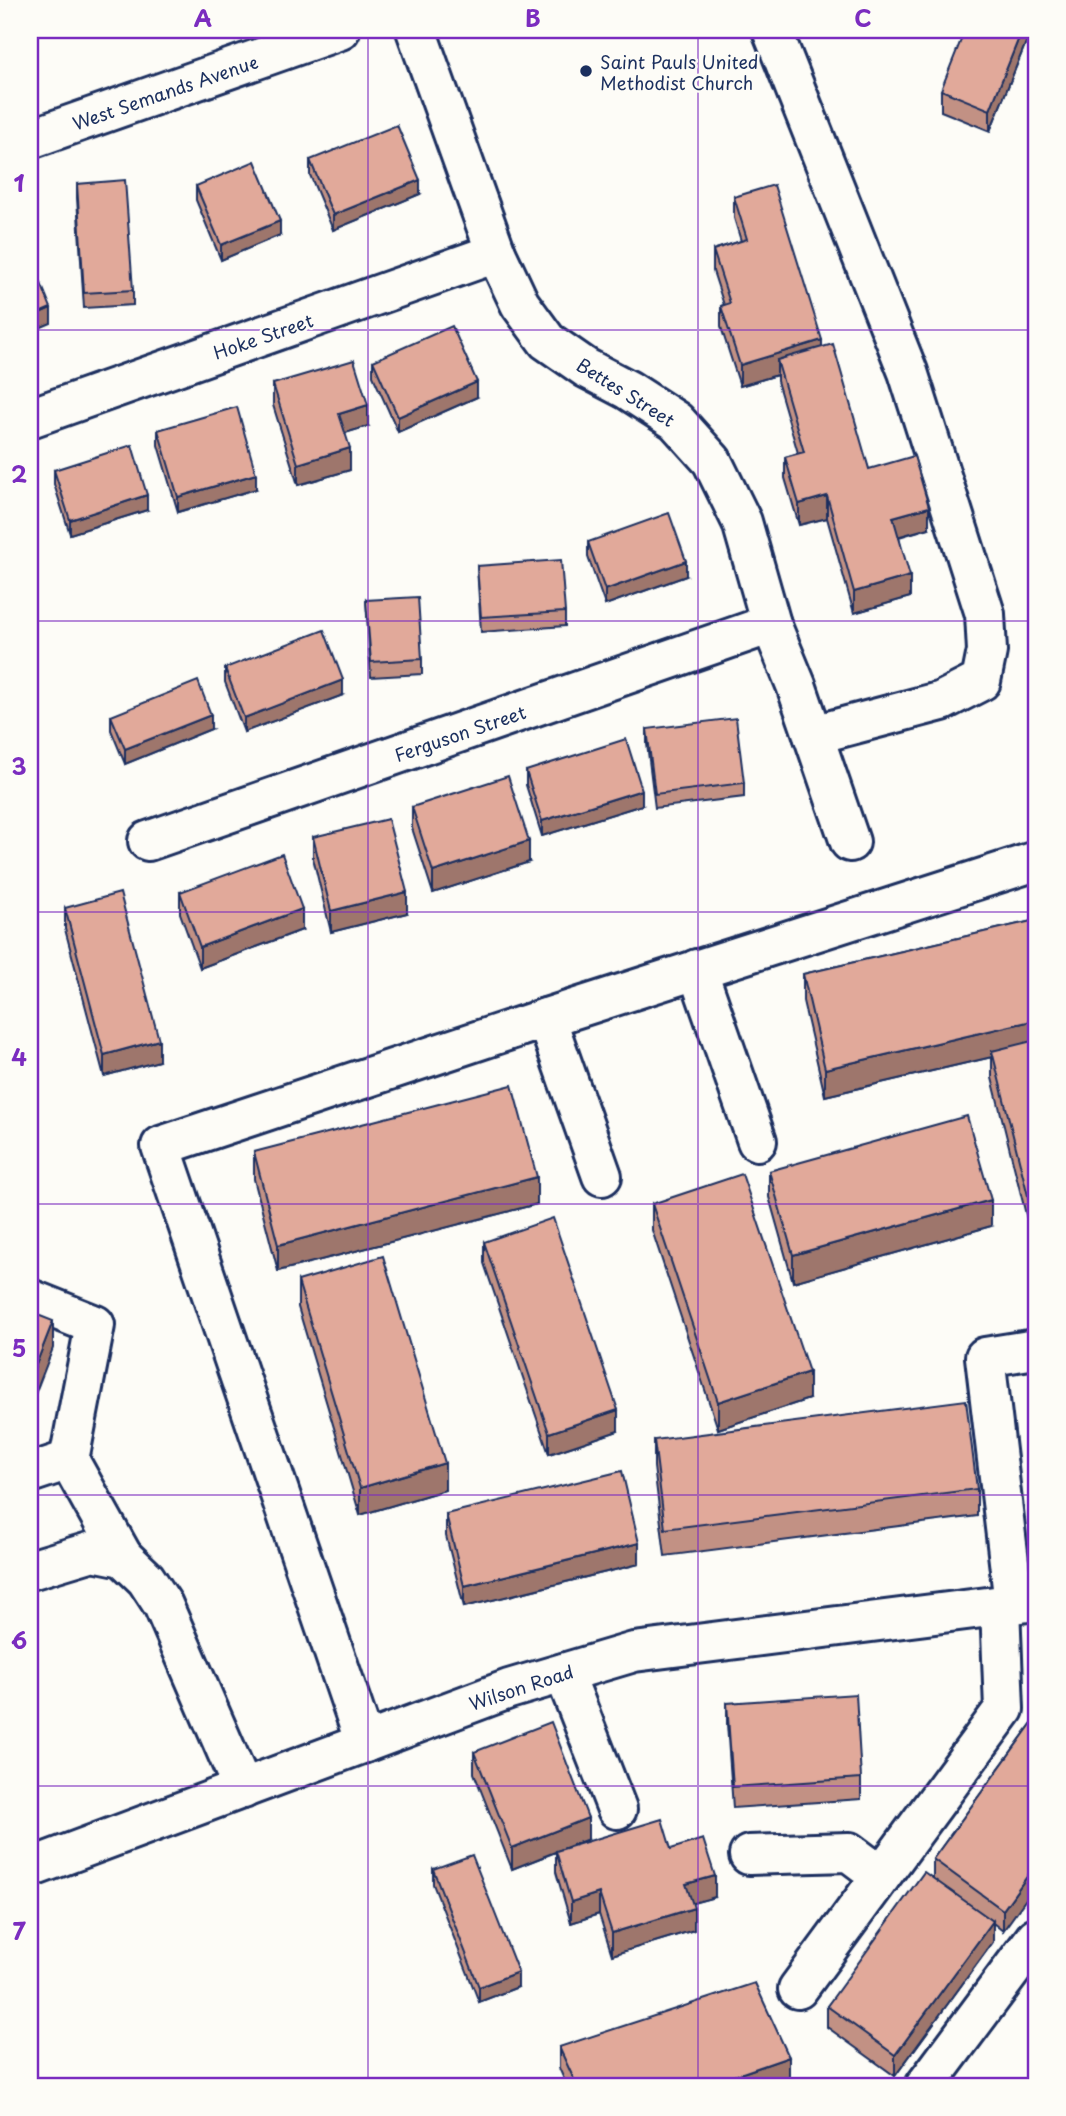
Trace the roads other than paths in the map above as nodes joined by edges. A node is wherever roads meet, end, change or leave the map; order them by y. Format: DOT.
graph roads {
  1 [pos="340,30"];
  2 [pos="416,30"];
  3 [pos="772,30"];
  4 [pos="30,139"];
  5 [pos="496,253"];
  6 [pos="30,418"];
  7 [pos="771,624"];
  8 [pos="813,735"];
  9 [pos="148,841"];
  10 [pos="850,842"];
  11 [pos="1036,861"];
  12 [pos="697,969"];
  13 [pos="546,1018"];
  14 [pos="757,1141"];
  15 [pos="602,1176"];
  16 [pos="30,1299"];
  17 [pos="1036,1349"];
  18 [pos="69,1460"];
  19 [pos="30,1473"];
  20 [pos="123,1557"];
  21 [pos="30,1570"];
  22 [pos="1017,1604"];
  23 [pos="564,1673"];
  24 [pos="1004,1709"];
  25 [pos="1036,1729"];
  26 [pos="365,1743"];
  27 [pos="243,1789"];
  28 [pos="617,1809"];
  29 [pos="749,1855"];
  30 [pos="30,1868"];
  31 [pos="881,1876"];
  32 [pos="1036,1937"];
  33 [pos="798,1989"];
  34 [pos="925,2086"];
  1 -- 4 [label="street, West Semands Avenue"];
  2 -- 5 [label="street, Bettes Street"];
  3 -- 8 [label="street"];
  5 -- 6 [label="street, Hoke Street"];
  5 -- 7 [label="street, Bettes Street"];
  7 -- 8 [label="street, Bettes Street"];
  7 -- 9 [label="street, Ferguson Street"];
  8 -- 10 [label="street, Bettes Street"];
  11 -- 12 [label="street"];
  12 -- 13 [label="street"];
  12 -- 14 [label="street"];
  13 -- 15 [label="street"];
  13 -- 26 [label="street"];
  16 -- 18 [label="street"];
  17 -- 22 [label="street"];
  18 -- 19 [label="street"];
  18 -- 20 [label="street"];
  20 -- 21 [label="street"];
  20 -- 27 [label="street"];
  22 -- 23 [label="street, Wilson Road"];
  22 -- 24 [label="street"];
  23 -- 26 [label="street, Wilson Road"];
  23 -- 28 [label="street"];
  24 -- 25 [label="street"];
  24 -- 31 [label="street"];
  26 -- 27 [label="street, Wilson Road"];
  27 -- 30 [label="street, Wilson Road"];
  29 -- 31 [label="street"];
  31 -- 33 [label="street"];
  32 -- 34 [label="street"];
}
